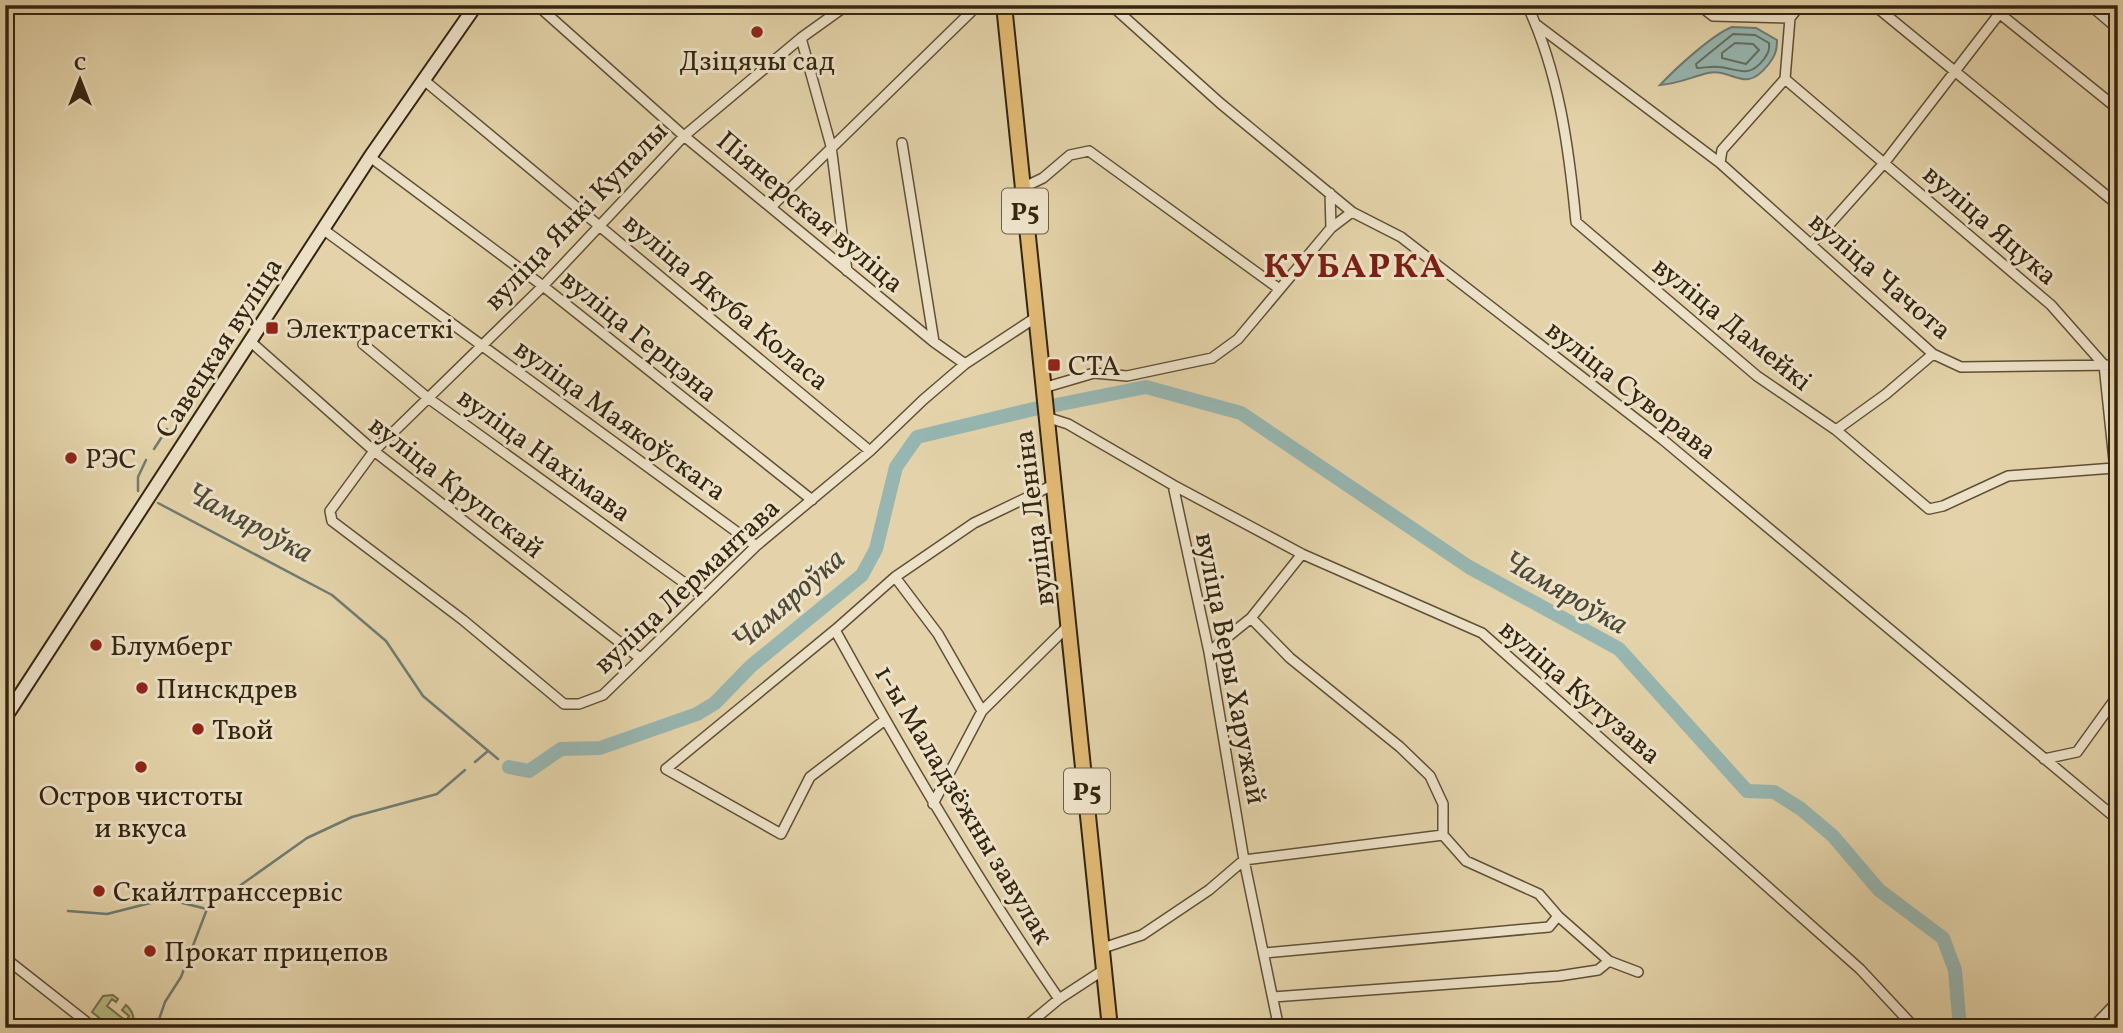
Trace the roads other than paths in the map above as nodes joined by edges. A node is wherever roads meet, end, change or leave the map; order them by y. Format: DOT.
graph roads {
  1 [pos="10,5"];
  2 [pos="476,5"];
  3 [pos="537,5"];
  4 [pos="847,5"];
  5 [pos="978,5"];
  6 [pos="1004,5"];
  7 [pos="1111,5"];
  8 [pos="1527,5"];
  9 [pos="1699,5"];
  10 [pos="1800,5"];
  11 [pos="1874,5"];
  12 [pos="1989,5"];
  13 [pos="2006,5"];
  14 [pos="2090,5"];
  15 [pos="5,10"];
  16 [pos="2000,14"];
  17 [pos="1790,18"];
  18 [pos="1537,25"];
  19 [pos="2118,29"];
  20 [pos="801,38"];
  21 [pos="1955,71"];
  22 [pos="1785,79"];
  23 [pos="425,81"];
  24 [pos="2118,109"];
  25 [pos="684,135"];
  26 [pos="902,143"];
  27 [pos="831,146"];
  28 [pos="370,158"];
  29 [pos="1885,162"];
  30 [pos="1720,163"];
  31 [pos="1023,188"];
  32 [pos="1330,193"];
  33 [pos="2118,205"];
  34 [pos="772,206"];
  35 [pos="1352,212"];
  36 [pos="600,225"];
  37 [pos="1331,228"];
  38 [pos="324,230"];
  39 [pos="1811,245"];
  40 [pos="847,271"];
  41 [pos="543,286"];
  42 [pos="1279,288"];
  43 [pos="1035,318"];
  44 [pos="251,342"];
  45 [pos="934,342"];
  46 [pos="363,344"];
  47 [pos="480,344"];
  48 [pos="1933,354"];
  49 [pos="965,364"];
  50 [pos="2104,365"];
  51 [pos="2118,365"];
  52 [pos="1043,388"];
  53 [pos="428,398"];
  54 [pos="2113,412"];
  55 [pos="1046,417"];
  56 [pos="1836,430"];
  57 [pos="374,451"];
  58 [pos="870,451"];
  59 [pos="2114,468"];
  60 [pos="1054,485"];
  61 [pos="1173,485"];
  62 [pos="2118,499"];
  63 [pos="812,500"];
  64 [pos="330,511"];
  65 [pos="756,546"];
  66 [pos="1302,554"];
  67 [pos="895,577"];
  68 [pos="704,597"];
  69 [pos="1251,618"];
  70 [pos="1070,624"];
  71 [pos="835,630"];
  72 [pos="1209,652"];
  73 [pos="640,658"];
  74 [pos="2118,690"];
  75 [pos="982,711"];
  76 [pos="5,718"];
  77 [pos="885,720"];
  78 [pos="2044,759"];
  79 [pos="933,804"];
  80 [pos="2118,820"];
  81 [pos="1443,835"];
  82 [pos="1244,860"];
  83 [pos="1558,916"];
  84 [pos="1103,948"];
  85 [pos="1265,953"];
  86 [pos="5,958"];
  87 [pos="1609,961"];
  88 [pos="1105,969"];
  89 [pos="1638,972"];
  90 [pos="1273,997"];
  91 [pos="1059,999"];
  92 [pos="2118,1001"];
  93 [pos="1277,1018"];
  94 [pos="1110,1026"];
  95 [pos="94,1028"];
  96 [pos="1024,1028"];
  97 [pos="1916,1028"];
  98 [pos="2092,1028"];
  1 -- 15 [label="street"];
  2 -- 23 [label="street, Савецкая вуліца"];
  3 -- 25 [label="street, Піянерская вуліца"];
  4 -- 20 [label="street, вуліца Янкі Купалы"];
  5 -- 27 [label="street"];
  6 -- 31 [label="main road, вуліца Леніна / Р5"];
  7 -- 32 [label="street, вуліца Суворава"];
  8 -- 18 [label="street, вуліца Дамейкі"];
  9 -- 17 [label="street"];
  10 -- 17 [label="street"];
  11 -- 21 [label="street"];
  12 -- 16 [label="street"];
  13 -- 16 [label="street"];
  14 -- 19 [label="street"];
  16 -- 21 [label="street"];
  16 -- 24 [label="street"];
  17 -- 22 [label="street"];
  18 -- 30 [label="street, вуліца Чачота"];
  18 -- 56 [label="street, вуліца Дамейкі"];
  20 -- 25 [label="street, вуліца Янкі Купалы"];
  20 -- 27 [label="street"];
  21 -- 29 [label="street"];
  21 -- 33 [label="street"];
  22 -- 29 [label="street, вуліца Яцука"];
  22 -- 30 [label="street"];
  23 -- 28 [label="street, Савецкая вуліца"];
  23 -- 36 [label="street, вуліца Якуба Коласа"];
  25 -- 34 [label="street, Піянерская вуліца"];
  25 -- 36 [label="street, вуліца Янкі Купалы"];
  26 -- 45 [label="street"];
  27 -- 34 [label="street"];
  27 -- 40 [label="street"];
  28 -- 38 [label="street, Савецкая вуліца"];
  28 -- 41 [label="street, вуліца Герцэна"];
  29 -- 39 [label="street"];
  29 -- 50 [label="street, вуліца Яцука"];
  30 -- 39 [label="street, вуліца Чачота"];
  31 -- 42 [label="street"];
  31 -- 43 [label="main road, вуліца Леніна / Р5"];
  32 -- 35 [label="street, вуліца Суворава"];
  32 -- 37 [label="street"];
  34 -- 40 [label="street, Піянерская вуліца"];
  35 -- 37 [label="street"];
  35 -- 78 [label="street, вуліца Суворава"];
  36 -- 41 [label="street, вуліца Янкі Купалы"];
  36 -- 58 [label="street, вуліца Якуба Коласа"];
  37 -- 42 [label="street"];
  38 -- 44 [label="street, Савецкая вуліца"];
  38 -- 47 [label="street, вуліца Маякоўскага"];
  39 -- 48 [label="street, вуліца Чачота"];
  40 -- 45 [label="street, Піянерская вуліца"];
  41 -- 47 [label="street, вуліца Янкі Купалы"];
  41 -- 63 [label="street, вуліца Герцэна"];
  42 -- 52 [label="street"];
  43 -- 49 [label="street, вуліца Лермантава"];
  43 -- 52 [label="main road, вуліца Леніна / Р5"];
  44 -- 57 [label="street, вуліца Крупскай"];
  44 -- 76 [label="street, Савецкая вуліца"];
  45 -- 49 [label="street, Піянерская вуліца"];
  46 -- 53 [label="street, вуліца Нахімава"];
  47 -- 53 [label="street, вуліца Янкі Купалы"];
  47 -- 65 [label="street, вуліца Маякоўскага"];
  48 -- 50 [label="street, вуліца Чачота"];
  48 -- 56 [label="street"];
  49 -- 58 [label="street, вуліца Лермантава"];
  50 -- 51 [label="street, вуліца Чачота"];
  50 -- 54 [label="street"];
  52 -- 55 [label="main road, вуліца Леніна / Р5"];
  53 -- 57 [label="street, вуліца Янкі Купалы"];
  53 -- 68 [label="street, вуліца Нахімава"];
  54 -- 59 [label="street"];
  55 -- 60 [label="main road, вуліца Леніна / Р5"];
  55 -- 61 [label="street, вуліца Кутузава"];
  56 -- 59 [label="street, вуліца Дамейкі"];
  57 -- 64 [label="street, вуліца Янкі Купалы"];
  57 -- 73 [label="street, вуліца Крупскай"];
  58 -- 63 [label="street, вуліца Лермантава"];
  59 -- 62 [label="street"];
  60 -- 67 [label="street"];
  60 -- 70 [label="main road, вуліца Леніна / Р5"];
  61 -- 66 [label="street, вуліца Кутузава"];
  61 -- 72 [label="street, вуліца Веры Харужай"];
  63 -- 65 [label="street, вуліца Лермантава"];
  64 -- 73 [label="street, вуліца Лермантава"];
  65 -- 68 [label="street, вуліца Лермантава"];
  66 -- 69 [label="street"];
  66 -- 97 [label="street, вуліца Кутузава"];
  67 -- 71 [label="street"];
  67 -- 75 [label="street"];
  68 -- 73 [label="street, вуліца Лермантава"];
  69 -- 72 [label="street"];
  69 -- 81 [label="street"];
  70 -- 75 [label="street"];
  70 -- 84 [label="main road, вуліца Леніна / Р5"];
  71 -- 77 [label="street, 1-ы Маладзёжны завулак"];
  71 -- 77 [label="street"];
  72 -- 82 [label="street, вуліца Веры Харужай"];
  74 -- 78 [label="street"];
  75 -- 79 [label="street"];
  77 -- 79 [label="street, 1-ы Маладзёжны завулак"];
  78 -- 80 [label="street, вуліца Суворава"];
  79 -- 91 [label="street, 1-ы Маладзёжны завулак"];
  81 -- 82 [label="street"];
  81 -- 83 [label="street"];
  82 -- 84 [label="street"];
  82 -- 85 [label="street, вуліца Веры Харужай"];
  83 -- 85 [label="street"];
  83 -- 87 [label="street"];
  84 -- 88 [label="main road, вуліца Леніна / Р5"];
  85 -- 90 [label="street, вуліца Веры Харужай"];
  86 -- 95 [label="street"];
  87 -- 89 [label="street"];
  87 -- 90 [label="street"];
  88 -- 91 [label="street"];
  88 -- 94 [label="main road, вуліца Леніна / Р5"];
  90 -- 93 [label="street, вуліца Веры Харужай"];
  91 -- 96 [label="street"];
  92 -- 98 [label="street"];
}
